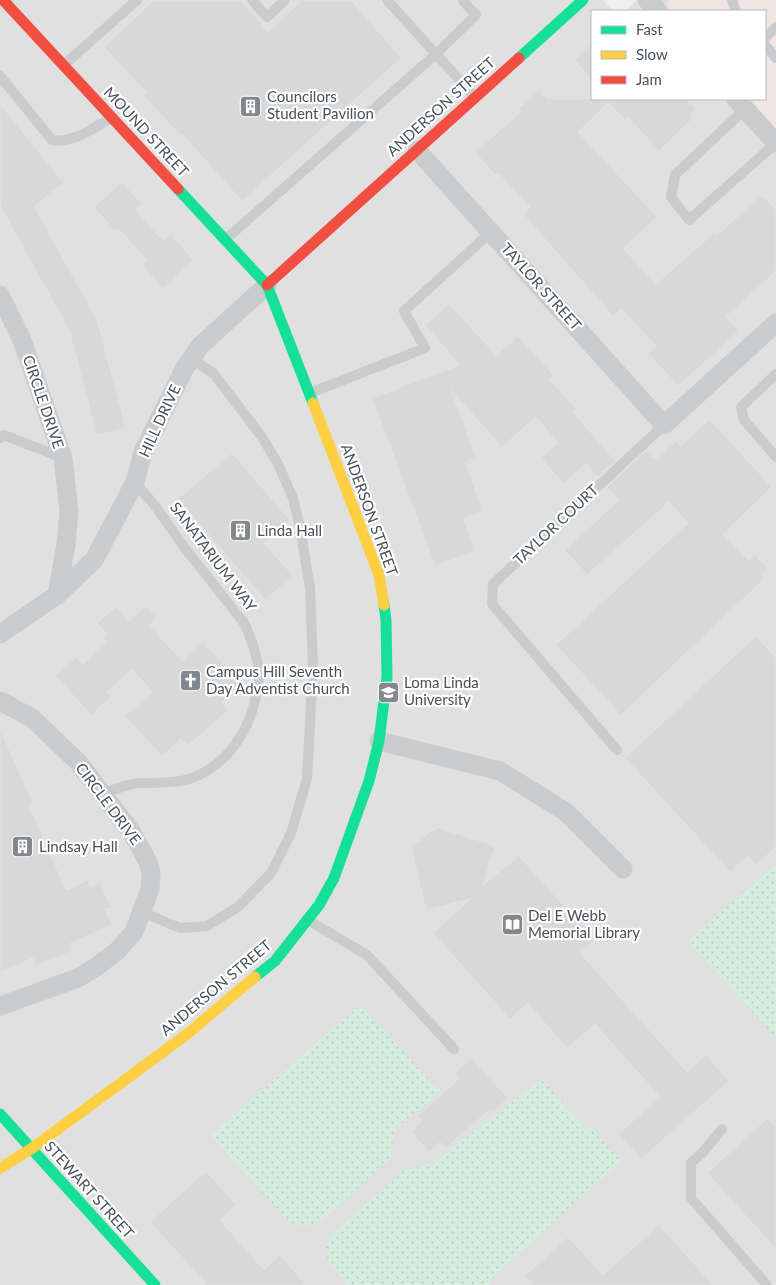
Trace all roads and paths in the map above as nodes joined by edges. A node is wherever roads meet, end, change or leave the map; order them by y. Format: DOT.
graph roads {
  1 [pos="3,0"];
  2 [pos="137,0"];
  3 [pos="252,0"];
  4 [pos="286,0"];
  5 [pos="387,0"];
  6 [pos="583,0"];
  7 [pos="647,0"];
  8 [pos="463,1"];
  9 [pos="657,10"];
  10 [pos="776,27"];
  11 [pos="766,37"];
  12 [pos="766,46"];
  13 [pos="436,54"];
  14 [pos="776,58"];
  15 [pos="64,66"];
  16 [pos="0,76"];
  17 [pos="475,97"];
  18 [pos="741,104"];
  19 [pos="112,117"];
  20 [pos="776,143"];
  21 [pos="417,150"];
  22 [pos="491,232"];
  23 [pos="225,240"];
  24 [pos="267,285"];
  25 [pos="0,294"];
  26 [pos="776,323"];
  27 [pos="192,359"];
  28 [pos="776,374"];
  29 [pos="309,393"];
  30 [pos="664,425"];
  31 [pos="0,438"];
  32 [pos="776,457"];
  33 [pos="62,458"];
  34 [pos="135,482"];
  35 [pos="57,595"];
  36 [pos="0,634"];
  37 [pos="0,702"];
  38 [pos="379,741"];
  39 [pos="617,750"];
  40 [pos="103,794"];
  41 [pos="623,869"];
  42 [pos="142,912"];
  43 [pos="307,919"];
  44 [pos="0,1006"];
  45 [pos="454,1049"];
  46 [pos="0,1114"];
  47 [pos="722,1129"];
  48 [pos="32,1149"];
  49 [pos="0,1168"];
  50 [pos="155,1285"];
  51 [pos="767,1285"];
  1 -- 15 [label="main road, MOUND STREET"];
  2 -- 15 [label="lane"];
  3 -- 4 [label="lane"];
  5 -- 13 [label="lane"];
  6 -- 17 [label="main road, ANDERSON STREET"];
  7 -- 9 [label="street"];
  8 -- 13 [label="lane"];
  10 -- 11 [label="lane"];
  12 -- 14 [label="lane"];
  13 -- 17 [label="lane"];
  13 -- 23 [label="lane"];
  15 -- 19 [label="main road, MOUND STREET"];
  16 -- 19 [label="lane"];
  17 -- 21 [label="main road, ANDERSON STREET"];
  18 -- 20 [label="street"];
  18 -- 20 [label="lane"];
  19 -- 23 [label="main road, MOUND STREET"];
  21 -- 22 [label="street, TAYLOR STREET"];
  21 -- 24 [label="main road, ANDERSON STREET"];
  22 -- 29 [label="lane"];
  22 -- 30 [label="street, TAYLOR STREET"];
  23 -- 24 [label="main road, MOUND STREET"];
  24 -- 27 [label="street, HILL DRIVE"];
  24 -- 29 [label="main road, ANDERSON STREET"];
  25 -- 33 [label="street, CIRCLE DRIVE"];
  26 -- 30 [label="street, TAYLOR COURT"];
  27 -- 34 [label="street, HILL DRIVE"];
  27 -- 42 [label="lane"];
  28 -- 32 [label="lane"];
  29 -- 38 [label="main road, ANDERSON STREET"];
  30 -- 39 [label="lane, TAYLOR COURT"];
  31 -- 33 [label="lane"];
  33 -- 35 [label="street, CIRCLE DRIVE"];
  34 -- 35 [label="street, HILL DRIVE"];
  34 -- 40 [label="lane, SANATARIUM WAY"];
  35 -- 36 [label="street"];
  37 -- 40 [label="street, CIRCLE DRIVE"];
  38 -- 41 [label="street"];
  38 -- 43 [label="main road, ANDERSON STREET"];
  40 -- 42 [label="street, CIRCLE DRIVE"];
  42 -- 44 [label="street, CIRCLE DRIVE"];
  43 -- 45 [label="lane"];
  43 -- 48 [label="main road, ANDERSON STREET"];
  46 -- 48 [label="main road, STEWART STREET"];
  47 -- 51 [label="lane"];
  48 -- 49 [label="main road, ANDERSON STREET"];
  48 -- 50 [label="main road, STEWART STREET"];
}
